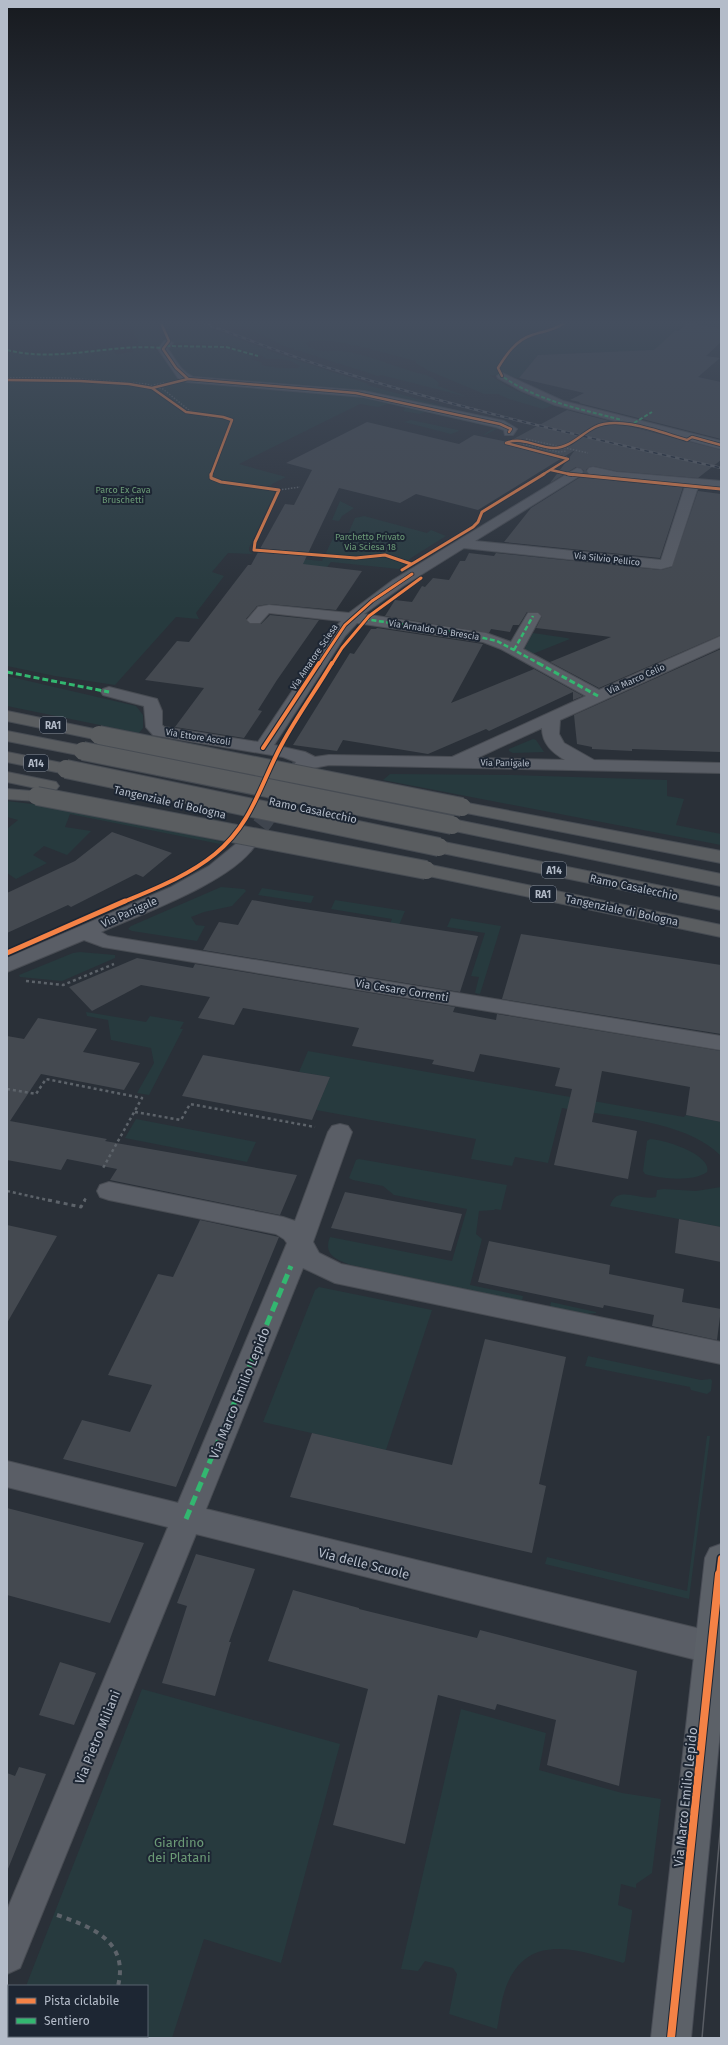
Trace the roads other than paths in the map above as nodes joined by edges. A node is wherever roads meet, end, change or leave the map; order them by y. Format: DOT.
graph roads {
  1 [pos="475,418"];
  2 [pos="617,418"];
  3 [pos="641,418"];
  4 [pos="634,423"];
  5 [pos="514,441"];
  6 [pos="721,445"];
  7 [pos="693,482"];
  8 [pos="721,485"];
  9 [pos="462,544"];
  10 [pos="533,616"];
  11 [pos="352,618"];
  12 [pos="255,620"];
  13 [pos="721,641"];
  14 [pos="514,650"];
  15 [pos="109,692"];
  16 [pos="598,696"];
  17 [pos="7,716"];
  18 [pos="552,717"];
  19 [pos="7,736"];
  20 [pos="263,748"];
  21 [pos="7,757"];
  22 [pos="452,763"];
  23 [pos="601,765"];
  24 [pos="716,770"];
  25 [pos="7,777"];
  26 [pos="44,791"];
  27 [pos="7,794"];
  28 [pos="244,847"];
  29 [pos="721,858"];
  30 [pos="721,880"];
  31 [pos="721,904"];
  32 [pos="721,930"];
  33 [pos="84,932"];
  34 [pos="7,966"];
  35 [pos="721,1043"];
  36 [pos="340,1132"];
  37 [pos="100,1186"];
  38 [pos="295,1254"];
  39 [pos="721,1353"];
  40 [pos="7,1474"];
  41 [pos="186,1519"];
  42 [pos="721,1558"];
  43 [pos="716,1649"];
  44 [pos="7,1955"];
  45 [pos="671,2038"];
  1 -- 5 [label="street"];
  2 -- 4 [label="street"];
  3 -- 4 [label="street"];
  4 -- 6 [label="street"];
  7 -- 8 [label="street"];
  7 -- 9 [label="street, Via Amatore Sciesa"];
  7 -- 9 [label="street, Via Silvio Pellico"];
  9 -- 11 [label="street, Via Amatore Sciesa"];
  10 -- 14 [label="street"];
  11 -- 12 [label="street, Via Amatore Sciesa"];
  11 -- 14 [label="street, Via Arnaldo Da Brescia"];
  11 -- 20 [label="street, Via Amatore Sciesa"];
  13 -- 16 [label="street, Via Marco Celio"];
  14 -- 16 [label="street, Via Arnaldo Da Brescia"];
  15 -- 20 [label="street, Via Ettore Ascoli"];
  16 -- 18 [label="street, Via Marco Celio"];
  17 -- 29 [label="highway, RA1, bridge"];
  18 -- 22 [label="street, Via Marco Celio"];
  18 -- 23 [label="street"];
  19 -- 30 [label="highway, Ramo Casalecchio / A14, bridge"];
  20 -- 22 [label="street, Via Panigale"];
  21 -- 31 [label="highway, Ramo Casalecchio / A14, bridge"];
  22 -- 23 [label="street, Via Panigale"];
  23 -- 24 [label="street, Via Panigale"];
  25 -- 26 [label="highway, RA1"];
  26 -- 27 [label="highway, RA1"];
  26 -- 32 [label="highway, Tangenziale di Bologna / RA1, bridge"];
  28 -- 33 [label="street, Via Panigale"];
  33 -- 34 [label="street, Via Panigale"];
  33 -- 35 [label="street, Via Cesare Correnti"];
  36 -- 38 [label="street, Via Marco Emilio Lepido"];
  37 -- 38 [label="street"];
  38 -- 39 [label="street"];
  38 -- 41 [label="street, Via Marco Emilio Lepido"];
  40 -- 41 [label="street, Via delle Scuole"];
  41 -- 43 [label="street, Via delle Scuole"];
  41 -- 44 [label="street, Via Pietro Miliani"];
  42 -- 43 [label="main road, Via Marco Emilio Lepido"];
  43 -- 45 [label="main road, Via Marco Emilio Lepido"];
}
